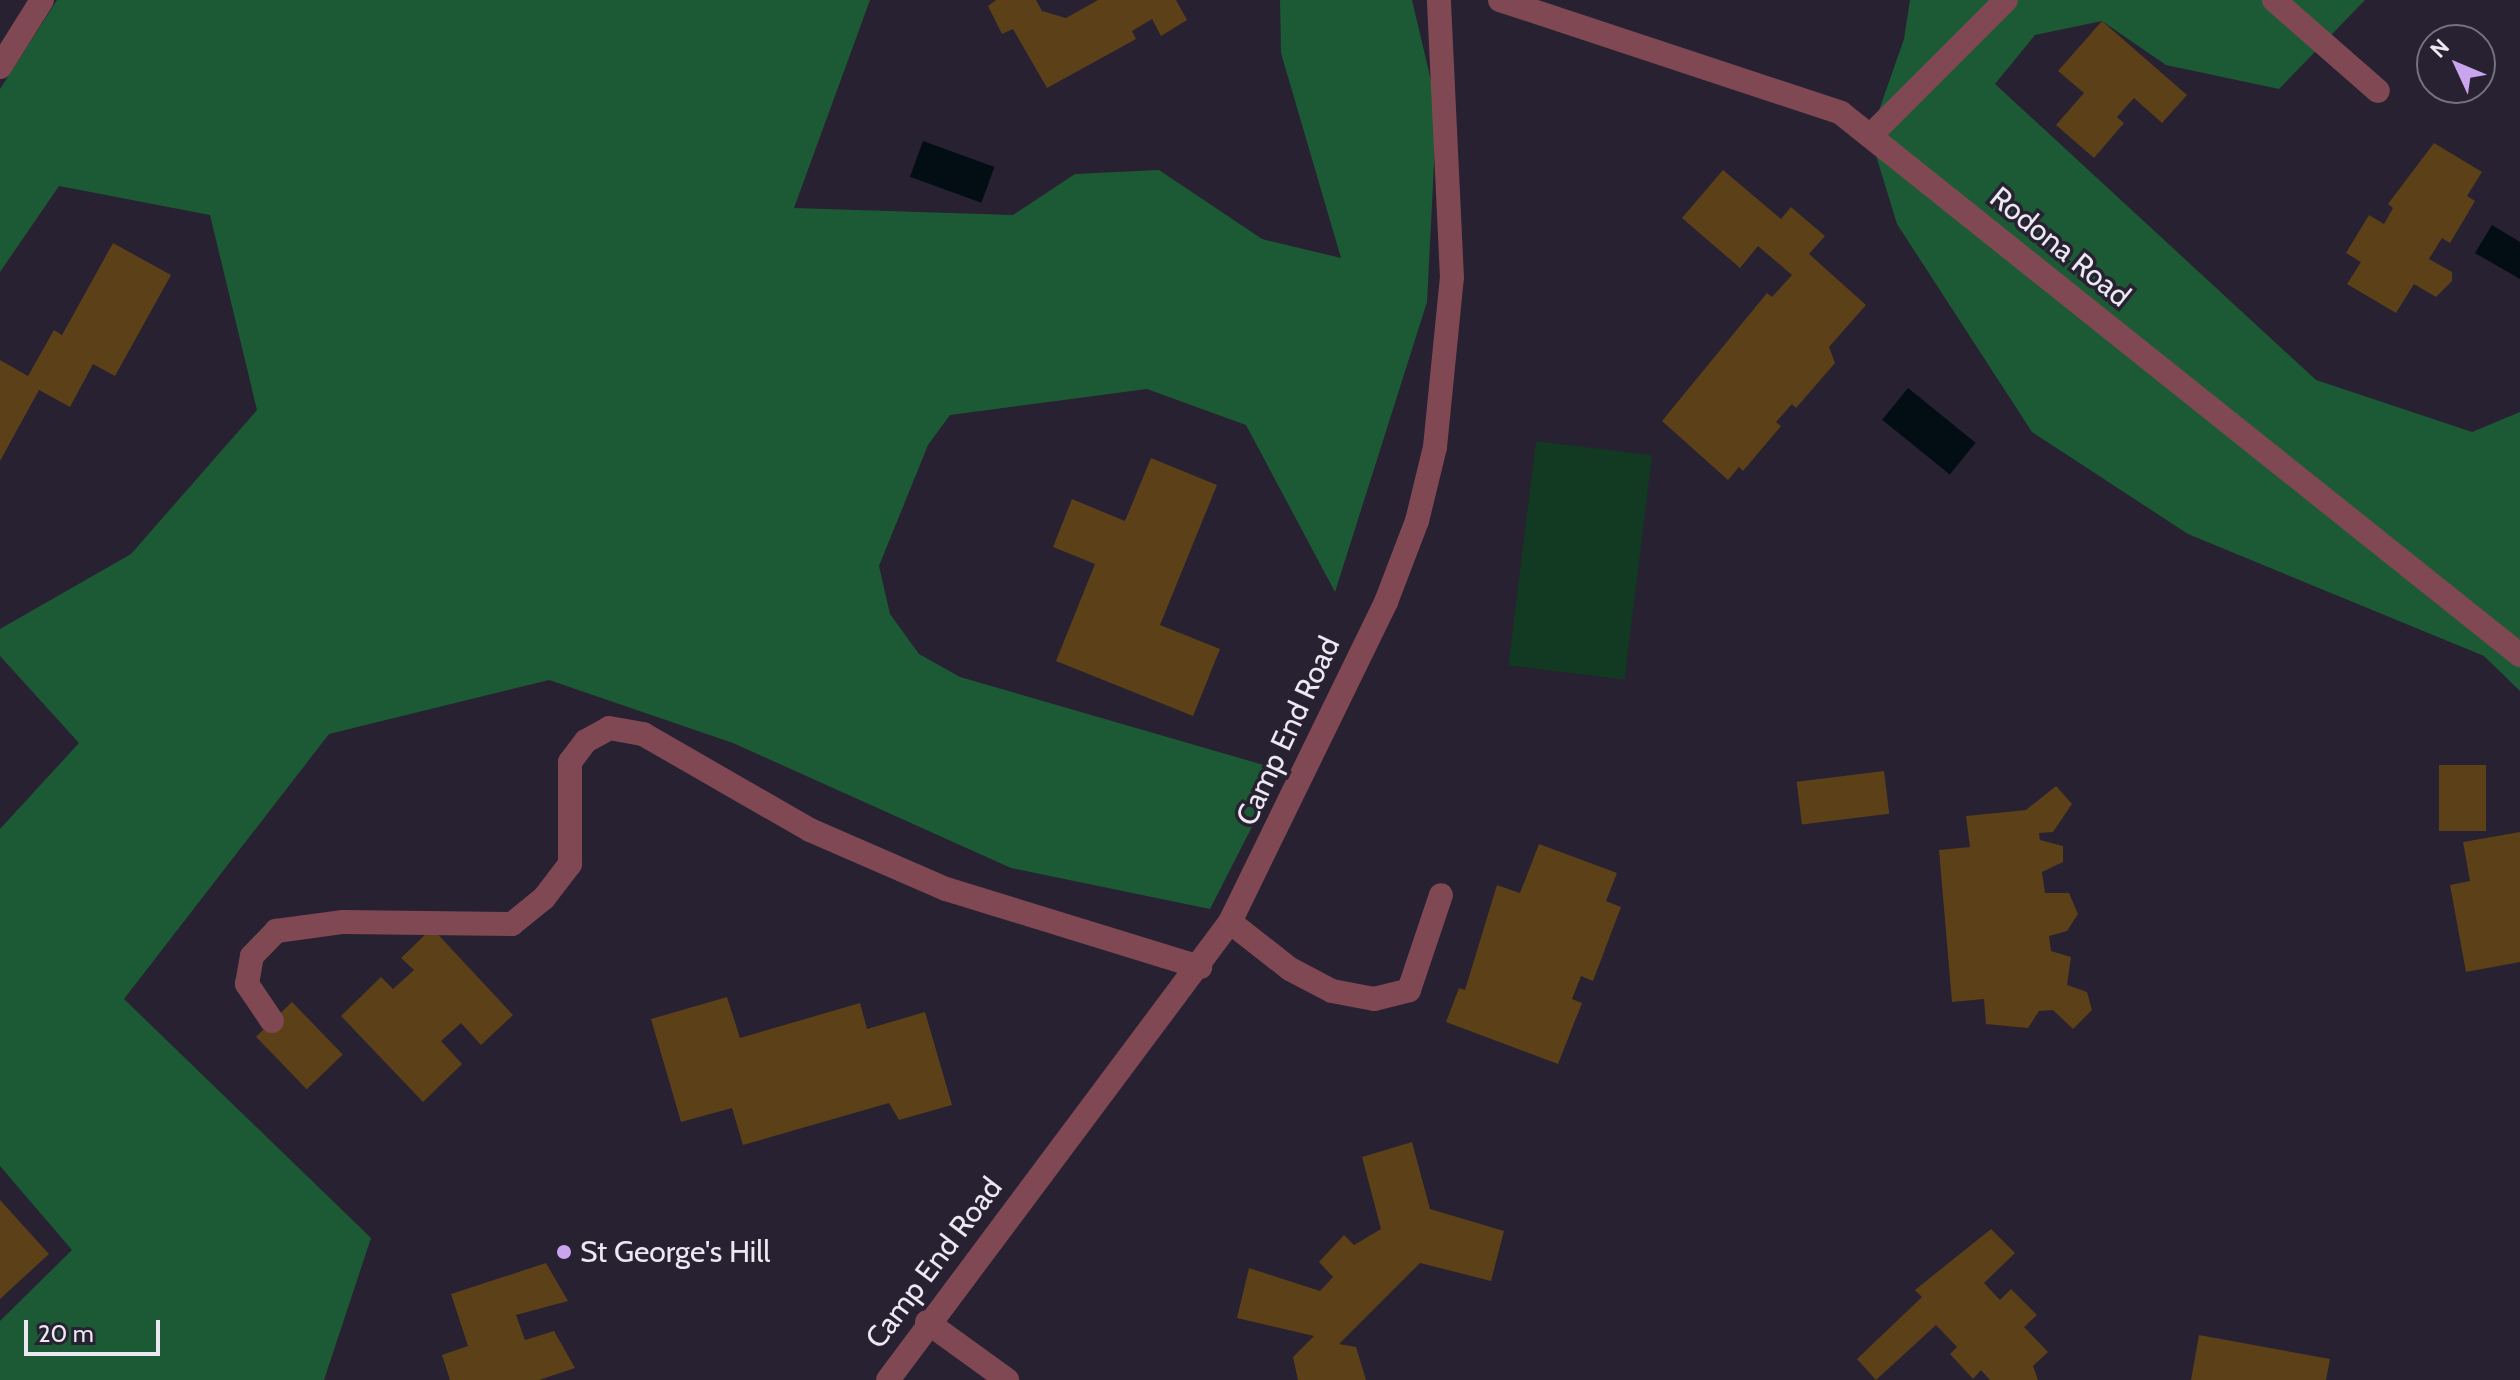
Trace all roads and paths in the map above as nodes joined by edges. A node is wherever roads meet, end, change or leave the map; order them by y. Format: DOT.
graph roads {
  1 [pos="42,0"];
  2 [pos="1439,0"];
  3 [pos="1500,0"];
  4 [pos="2006,0"];
  5 [pos="2274,0"];
  6 [pos="0,67"];
  7 [pos="2378,91"];
  8 [pos="1870,136"];
  9 [pos="2520,655"];
  10 [pos="1441,895"];
  11 [pos="1230,922"];
  12 [pos="1200,967"];
  13 [pos="272,1021"];
  14 [pos="927,1322"];
  15 [pos="888,1380"];
  16 [pos="1007,1380"];
  1 -- 6 [label="street"];
  2 -- 11 [label="street, Camp End Road"];
  3 -- 8 [label="street, Rodona Road"];
  4 -- 8 [label="street"];
  5 -- 7 [label="street"];
  8 -- 9 [label="street, Rodona Road"];
  10 -- 11 [label="street"];
  11 -- 12 [label="street, Camp End Road"];
  12 -- 13 [label="street"];
  12 -- 14 [label="street, Camp End Road"];
  14 -- 15 [label="street, Camp End Road"];
  14 -- 16 [label="street"];
}
